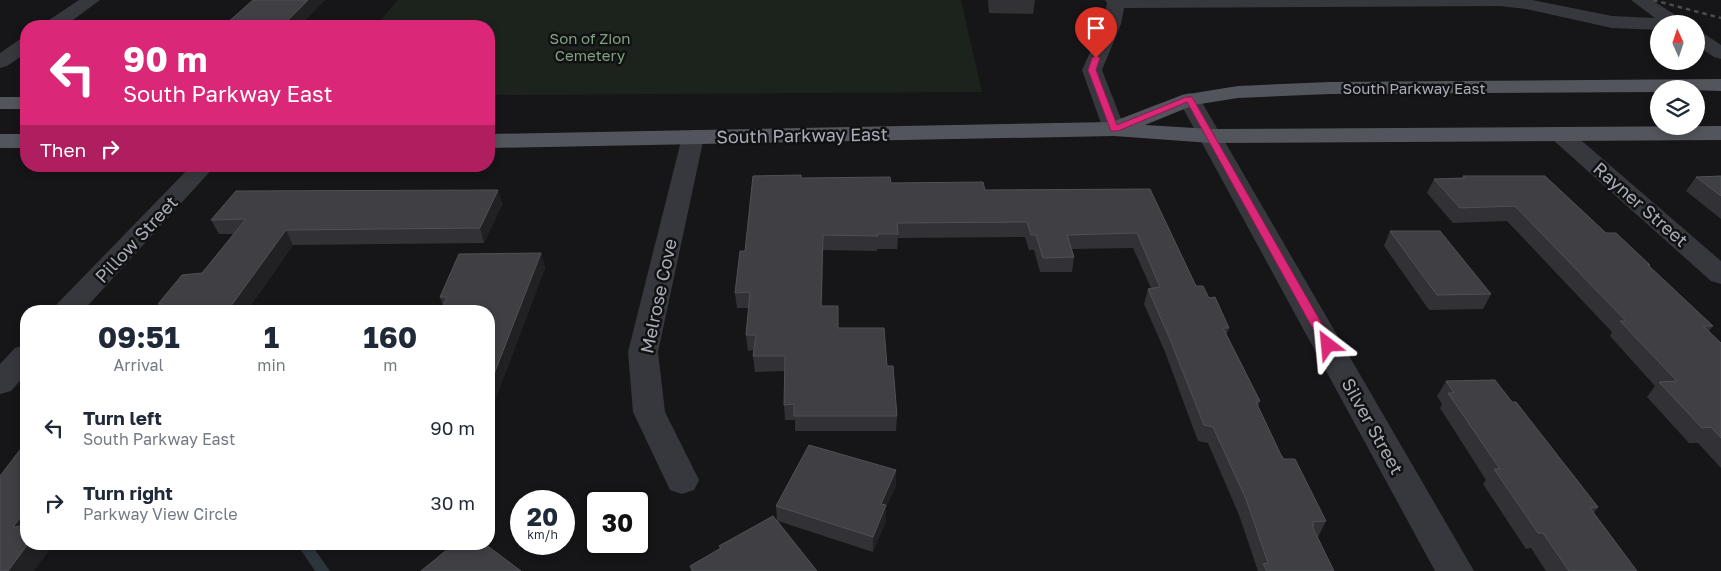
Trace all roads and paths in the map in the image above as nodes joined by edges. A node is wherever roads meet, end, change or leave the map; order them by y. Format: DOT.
graph roads {
  1 [pos="91,0"];
  2 [pos="1640,0"];
  3 [pos="1360,1"];
  4 [pos="1115,2"];
  5 [pos="1662,15"];
  6 [pos="62,20"];
  7 [pos="1650,24"];
  8 [pos="1705,43"];
  9 [pos="20,48"];
  10 [pos="1721,53"];
  11 [pos="0,62"];
  12 [pos="1721,85"];
  13 [pos="1189,98"];
  14 [pos="0,103"];
  15 [pos="20,103"];
  16 [pos="1114,129"];
  17 [pos="1721,133"];
  18 [pos="1560,134"];
  19 [pos="1211,136"];
  20 [pos="693,137"];
  21 [pos="20,140"];
  22 [pos="0,141"];
  23 [pos="495,141"];
  24 [pos="198,172"];
  25 [pos="1721,275"];
  26 [pos="73,305"];
  27 [pos="20,361"];
  28 [pos="0,383"];
  29 [pos="682,480"];
  30 [pos="1454,571"];
  1 -- 6 [label="street"];
  2 -- 5 [label="street"];
  3 -- 4 [label="street"];
  3 -- 7 [label="street"];
  4 -- 16 [label="street"];
  8 -- 10 [label="street"];
  9 -- 11 [label="street"];
  12 -- 13 [label="main road, South Parkway East"];
  13 -- 16 [label="main road, South Parkway East"];
  13 -- 19 [label="street, Silver Street"];
  14 -- 15 [label="main road"];
  16 -- 19 [label="main road, South Parkway East"];
  16 -- 20 [label="main road, South Parkway East"];
  17 -- 18 [label="main road, South Parkway East"];
  18 -- 19 [label="main road, South Parkway East"];
  18 -- 25 [label="street, Rayner Street"];
  19 -- 30 [label="street, Silver Street"];
  20 -- 23 [label="main road, South Parkway East"];
  20 -- 29 [label="street, Melrose Cove"];
  21 -- 22 [label="main road"];
  24 -- 26 [label="street, Pillow Street"];
  27 -- 28 [label="street"];
}
